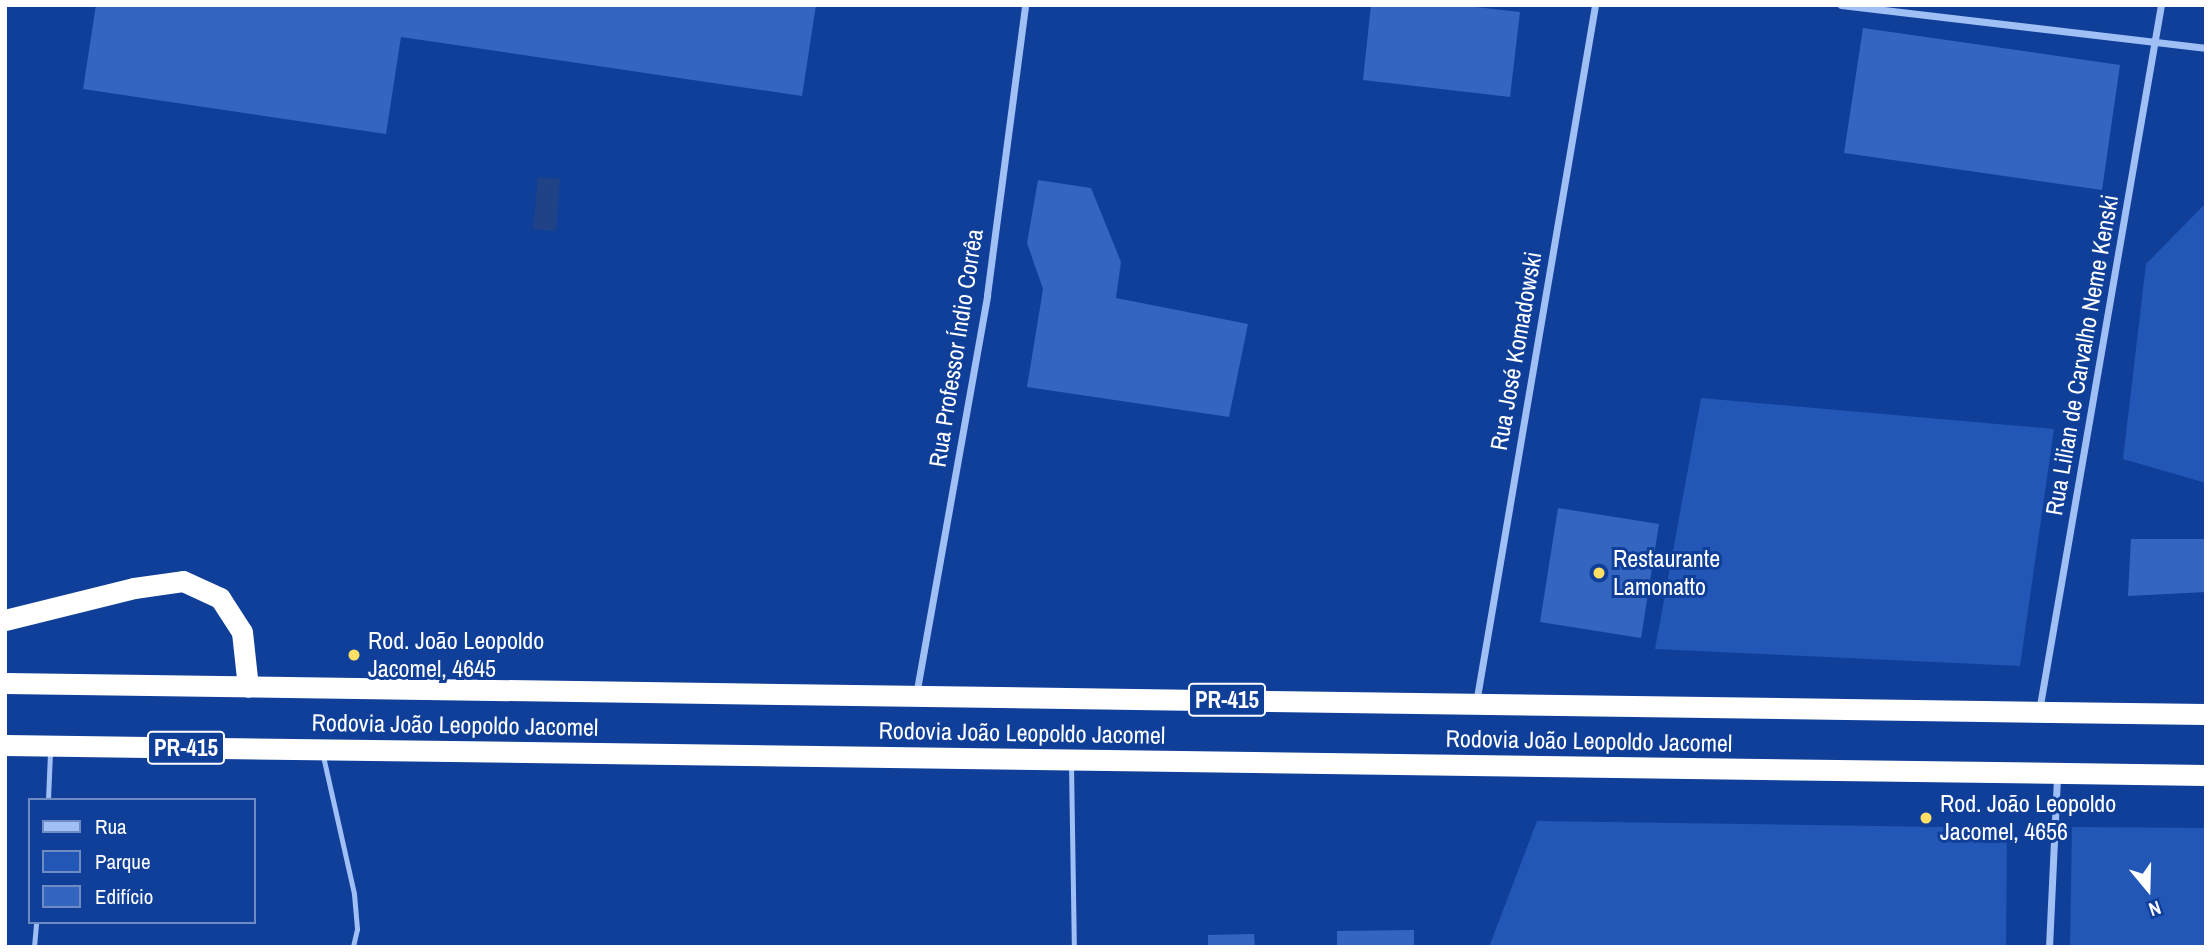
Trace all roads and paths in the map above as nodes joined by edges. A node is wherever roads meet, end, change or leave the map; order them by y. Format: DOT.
graph roads {
  1 [pos="1025,5"];
  2 [pos="1595,5"];
  3 [pos="1841,5"];
  4 [pos="2161,5"];
  5 [pos="2157,42"];
  6 [pos="2206,48"];
  7 [pos="5,620"];
  8 [pos="5,683"];
  9 [pos="248,687"];
  10 [pos="916,695"];
  11 [pos="1476,703"];
  12 [pos="2039,711"];
  13 [pos="2206,714"];
  14 [pos="5,745"];
  15 [pos="50,746"];
  16 [pos="321,749"];
  17 [pos="1071,760"];
  18 [pos="2058,773"];
  19 [pos="2206,775"];
  20 [pos="48,798"];
  21 [pos="36,924"];
  22 [pos="34,947"];
  23 [pos="352,947"];
  24 [pos="1074,947"];
  25 [pos="2049,947"];
  1 -- 10 [label="street, Rua Professor Índio Corrêa"];
  2 -- 11 [label="street, Rua José Komadowski"];
  3 -- 5 [label="street"];
  4 -- 5 [label="street, Rua Lilian de Carvalho Neme Kenski"];
  5 -- 6 [label="street"];
  5 -- 12 [label="street, Rua Lilian de Carvalho Neme Kenski"];
  7 -- 9 [label="highway"];
  8 -- 9 [label="highway, Rodovia João Leopoldo Jacomel / PR-415"];
  9 -- 10 [label="highway, Rodovia João Leopoldo Jacomel / PR-415"];
  10 -- 11 [label="highway, Rodovia João Leopoldo Jacomel / PR-415"];
  11 -- 12 [label="highway, Rodovia João Leopoldo Jacomel / PR-415"];
  12 -- 13 [label="highway, Rodovia João Leopoldo Jacomel / PR-415"];
  14 -- 15 [label="highway, Rodovia João Leopoldo Jacomel / PR-415"];
  15 -- 16 [label="highway, Rodovia João Leopoldo Jacomel / PR-415"];
  15 -- 20 [label="lane"];
  16 -- 17 [label="highway, Rodovia João Leopoldo Jacomel / PR-415"];
  16 -- 23 [label="lane"];
  17 -- 18 [label="highway, Rodovia João Leopoldo Jacomel / PR-415"];
  17 -- 24 [label="lane"];
  18 -- 19 [label="highway, Rodovia João Leopoldo Jacomel / PR-415"];
  18 -- 25 [label="street"];
  21 -- 22 [label="lane"];
}
